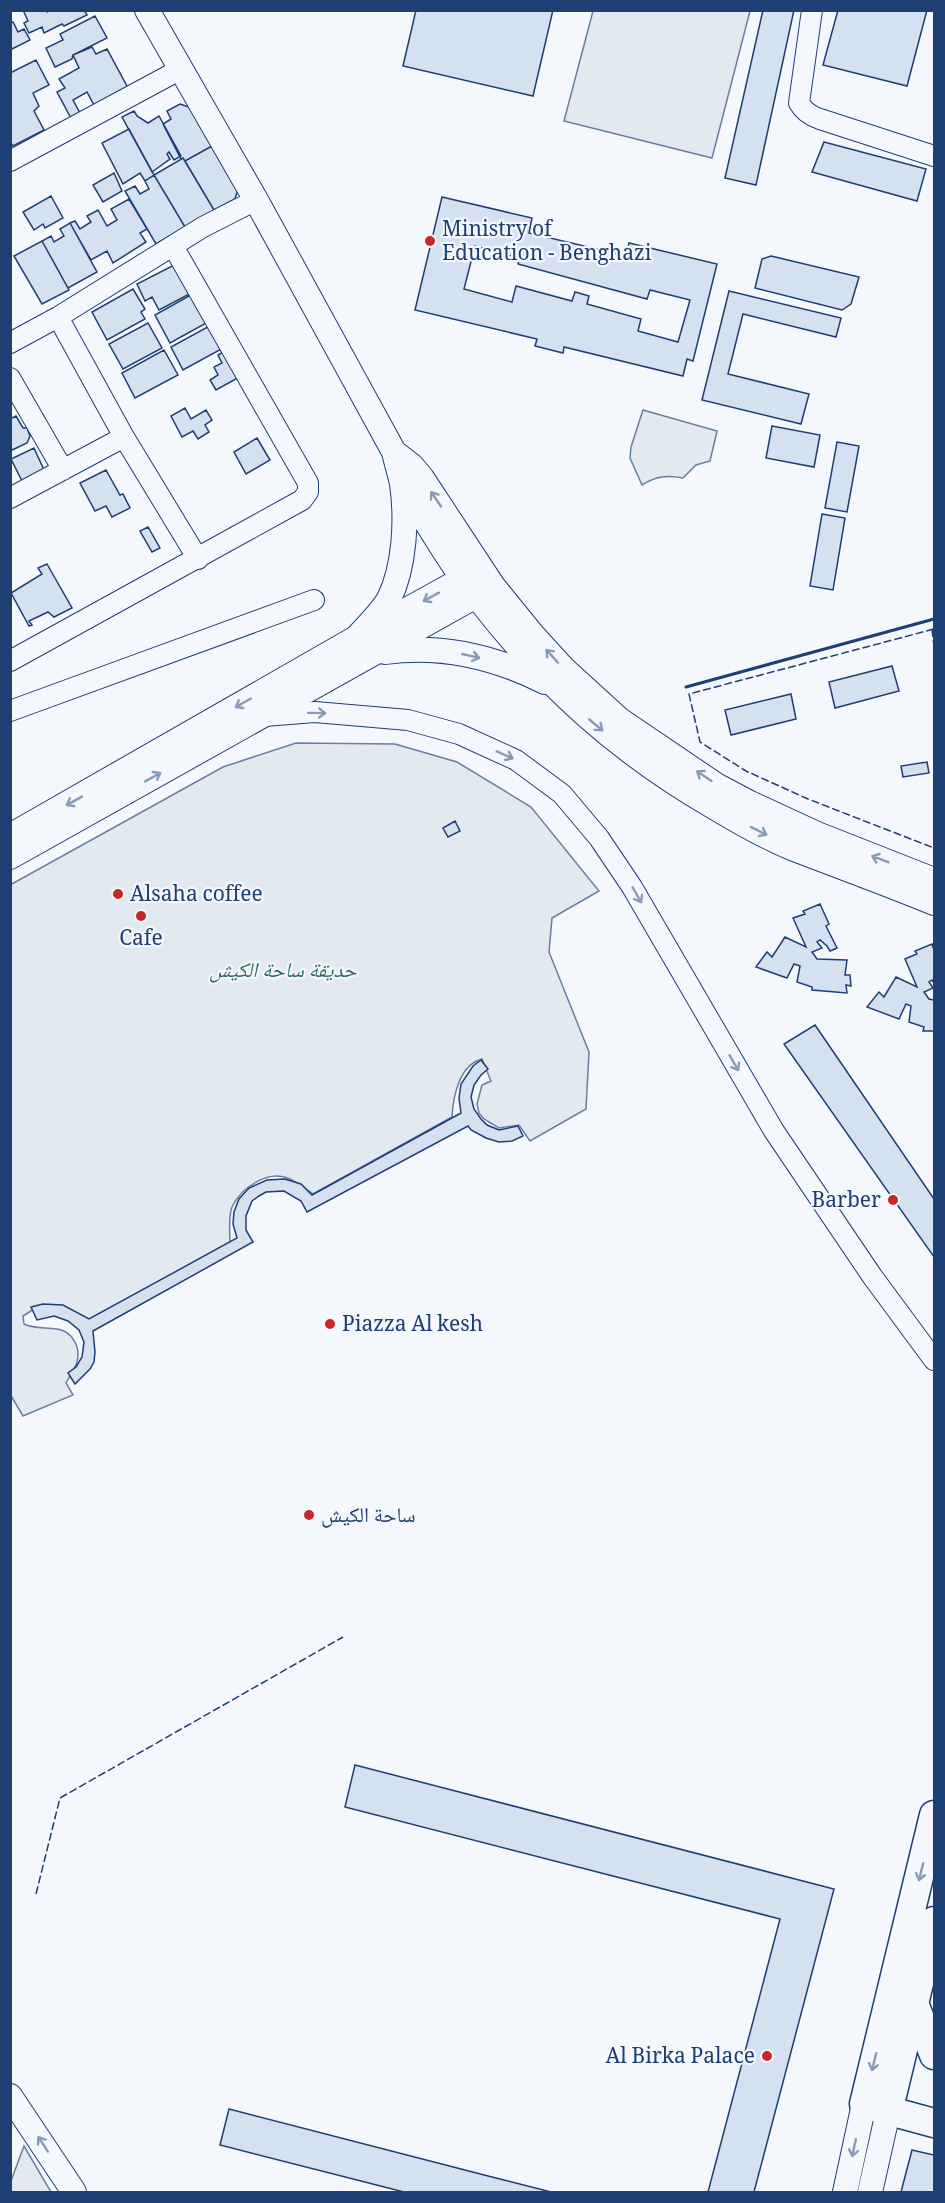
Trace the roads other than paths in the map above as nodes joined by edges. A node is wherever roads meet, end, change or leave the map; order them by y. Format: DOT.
graph roads {
  1 [pos="812,10"];
  2 [pos="147,11"];
  3 [pos="181,69"];
  4 [pos="934,156"];
  5 [pos="10,161"];
  6 [pos="256,200"];
  7 [pos="173,246"];
  8 [pos="58,316"];
  9 [pos="10,343"];
  10 [pos="10,378"];
  11 [pos="124,436"];
  12 [pos="394,452"];
  13 [pos="63,470"];
  14 [pos="402,483"];
  15 [pos="10,498"];
  16 [pos="198,559"];
  17 [pos="479,583"];
  18 [pos="315,600"];
  19 [pos="363,646"];
  20 [pos="10,662"];
  21 [pos="553,686"];
  22 [pos="10,711"];
  23 [pos="258,717"];
  24 [pos="10,836"];
  25 [pos="10,857"];
  26 [pos="934,880"];
  27 [pos="934,903"];
  28 [pos="934,1360"];
  29 [pos="934,1815"];
  30 [pos="934,1922"];
  31 [pos="914,2003"];
  32 [pos="934,2055"];
  33 [pos="10,2096"];
  34 [pos="876,2108"];
  35 [pos="934,2123"];
  36 [pos="74,2193"];
  37 [pos="845,2193"];
  38 [pos="870,2193"];
  1 -- 4 [label="street"];
  2 -- 3 [label="main road"];
  3 -- 5 [label="street"];
  3 -- 6 [label="main road"];
  6 -- 7 [label="street"];
  6 -- 12 [label="main road"];
  7 -- 8 [label="street"];
  7 -- 16 [label="street"];
  8 -- 9 [label="street"];
  8 -- 11 [label="street"];
  10 -- 13 [label="street"];
  11 -- 13 [label="street"];
  11 -- 16 [label="street"];
  12 -- 14 [label="main road"];
  17 -- 12 [label="main road, one-way"];
  13 -- 15 [label="street"];
  14 -- 17 [label="main road"];
  14 -- 19 [label="main road"];
  16 -- 20 [label="street"];
  17 -- 19 [label="main road"];
  17 -- 21 [label="main road"];
  26 -- 17 [label="main road, one-way"];
  18 -- 22 [label="street"];
  19 -- 21 [label="main road, one-way"];
  19 -- 23 [label="main road"];
  19 -- 24 [label="main road, one-way"];
  21 -- 27 [label="main road, one-way"];
  25 -- 23 [label="main road, one-way"];
  23 -- 28 [label="street, one-way"];
  29 -- 34 [label="highway, one-way"];
  30 -- 31 [label="highway"];
  31 -- 32 [label="highway"];
  31 -- 34 [label="highway"];
  36 -- 33 [label="main road, one-way"];
  34 -- 35 [label="highway"];
  34 -- 37 [label="main road, one-way"];
  34 -- 38 [label="main road"];
}
